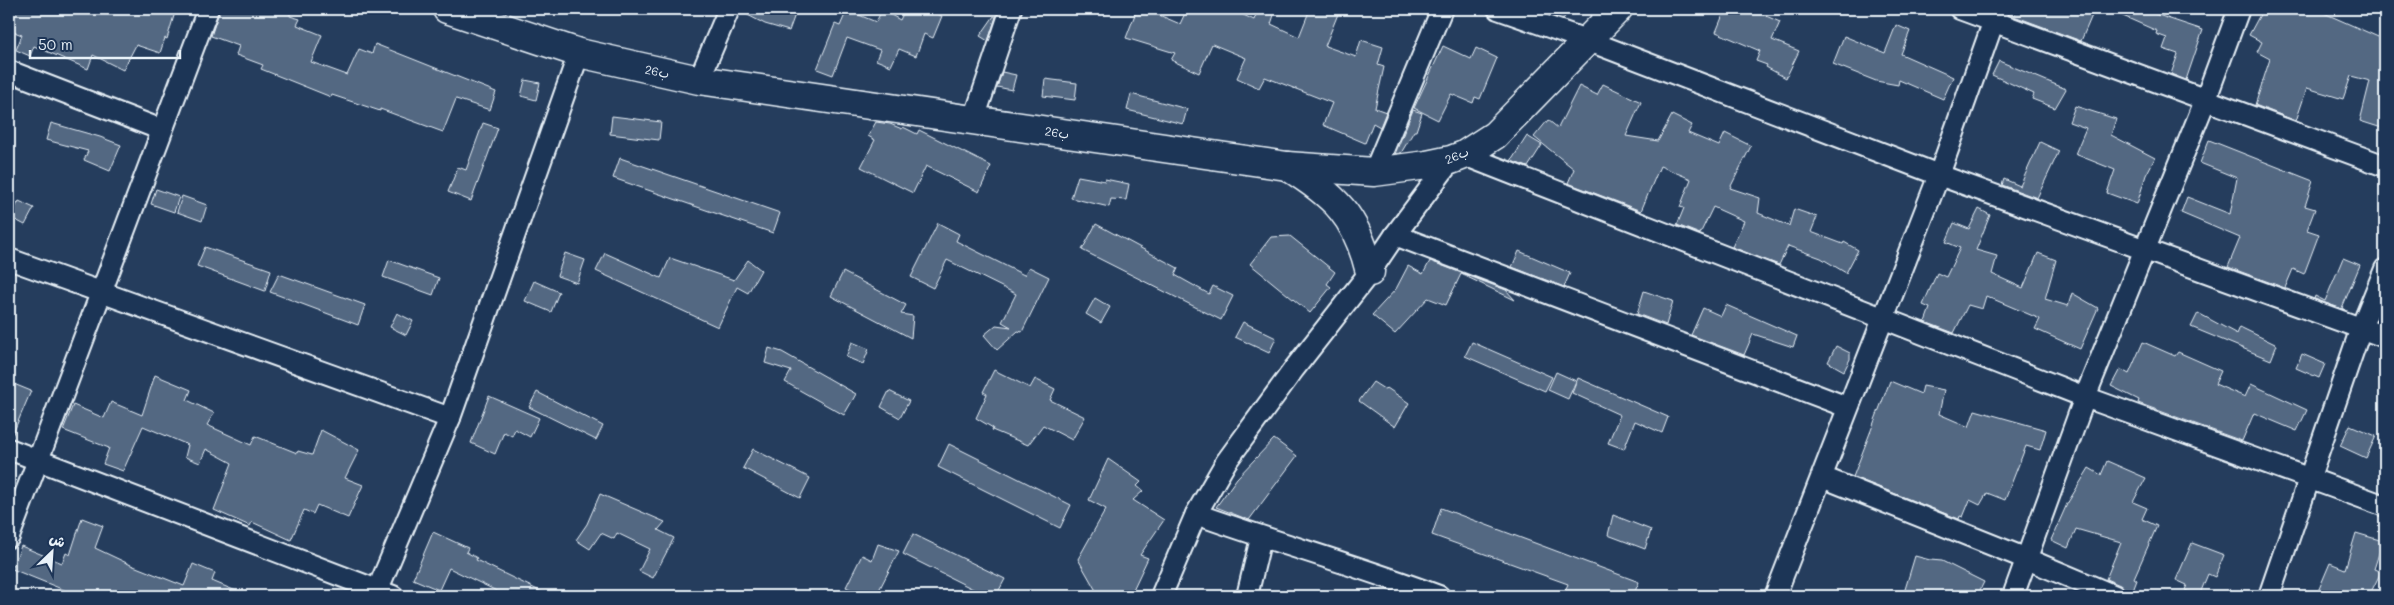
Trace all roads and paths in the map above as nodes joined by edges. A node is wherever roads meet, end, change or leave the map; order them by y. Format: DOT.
graph roads {
  1 [pos="208,9"];
  2 [pos="729,9"];
  3 [pos="1442,9"];
  4 [pos="1498,9"];
  5 [pos="1618,9"];
  6 [pos="1960,9"];
  7 [pos="2239,9"];
  8 [pos="453,10"];
  9 [pos="1004,11"];
  10 [pos="1996,15"];
  11 [pos="1589,40"];
  12 [pos="579,53"];
  13 [pos="9,71"];
  14 [pos="699,80"];
  15 [pos="2205,101"];
  16 [pos="974,122"];
  17 [pos="162,130"];
  18 [pos="1458,158"];
  19 [pos="1287,166"];
  20 [pos="2385,166"];
  21 [pos="1374,172"];
  22 [pos="1939,175"];
  23 [pos="1395,235"];
  24 [pos="2142,250"];
  25 [pos="9,259"];
  26 [pos="2385,269"];
  27 [pos="1370,272"];
  28 [pos="101,292"];
  29 [pos="1884,316"];
  30 [pos="2361,328"];
  31 [pos="2385,337"];
  32 [pos="2085,397"];
  33 [pos="1847,408"];
  34 [pos="450,418"];
  35 [pos="9,449"];
  36 [pos="38,460"];
  37 [pos="1822,477"];
  38 [pos="2310,480"];
  39 [pos="2385,506"];
  40 [pos="1196,514"];
  41 [pos="9,537"];
  42 [pos="1261,538"];
  43 [pos="2027,559"];
  44 [pos="382,594"];
  45 [pos="1161,596"];
  46 [pos="1247,596"];
  47 [pos="1439,596"];
  48 [pos="1775,596"];
  49 [pos="2013,596"];
  50 [pos="2115,596"];
  51 [pos="2269,596"];
  1 -- 17 [label="street"];
  2 -- 14 [label="street"];
  3 -- 21 [label="street"];
  4 -- 11 [label="street"];
  5 -- 11 [label="highway, 26ب"];
  6 -- 10 [label="street"];
  7 -- 15 [label="street"];
  8 -- 12 [label="highway, 26ب"];
  9 -- 16 [label="street"];
  10 -- 15 [label="street"];
  10 -- 22 [label="street"];
  11 -- 18 [label="highway, 26ب"];
  11 -- 22 [label="street"];
  12 -- 14 [label="highway, 26ب"];
  12 -- 34 [label="street"];
  13 -- 17 [label="street"];
  14 -- 16 [label="highway, 26ب"];
  15 -- 20 [label="street"];
  15 -- 24 [label="street"];
  16 -- 19 [label="highway, 26ب"];
  17 -- 28 [label="street"];
  18 -- 21 [label="highway, 26ب"];
  18 -- 23 [label="street"];
  18 -- 29 [label="street"];
  19 -- 21 [label="highway, 26ب"];
  19 -- 27 [label="highway"];
  22 -- 24 [label="street"];
  22 -- 29 [label="street"];
  23 -- 27 [label="street"];
  23 -- 33 [label="street"];
  24 -- 30 [label="street"];
  24 -- 32 [label="street"];
  25 -- 28 [label="street"];
  26 -- 30 [label="street"];
  27 -- 40 [label="street"];
  28 -- 34 [label="street"];
  28 -- 36 [label="street"];
  29 -- 32 [label="street"];
  29 -- 33 [label="street"];
  30 -- 31 [label="street"];
  30 -- 38 [label="street"];
  32 -- 38 [label="street"];
  32 -- 43 [label="street"];
  33 -- 37 [label="street"];
  34 -- 44 [label="street"];
  35 -- 36 [label="street"];
  36 -- 41 [label="street"];
  36 -- 44 [label="street"];
  37 -- 43 [label="street"];
  37 -- 48 [label="street"];
  38 -- 39 [label="street"];
  38 -- 51 [label="street"];
  40 -- 42 [label="street"];
  40 -- 45 [label="street"];
  42 -- 46 [label="street"];
  42 -- 47 [label="street"];
  43 -- 49 [label="street"];
  43 -- 50 [label="street"];
}
